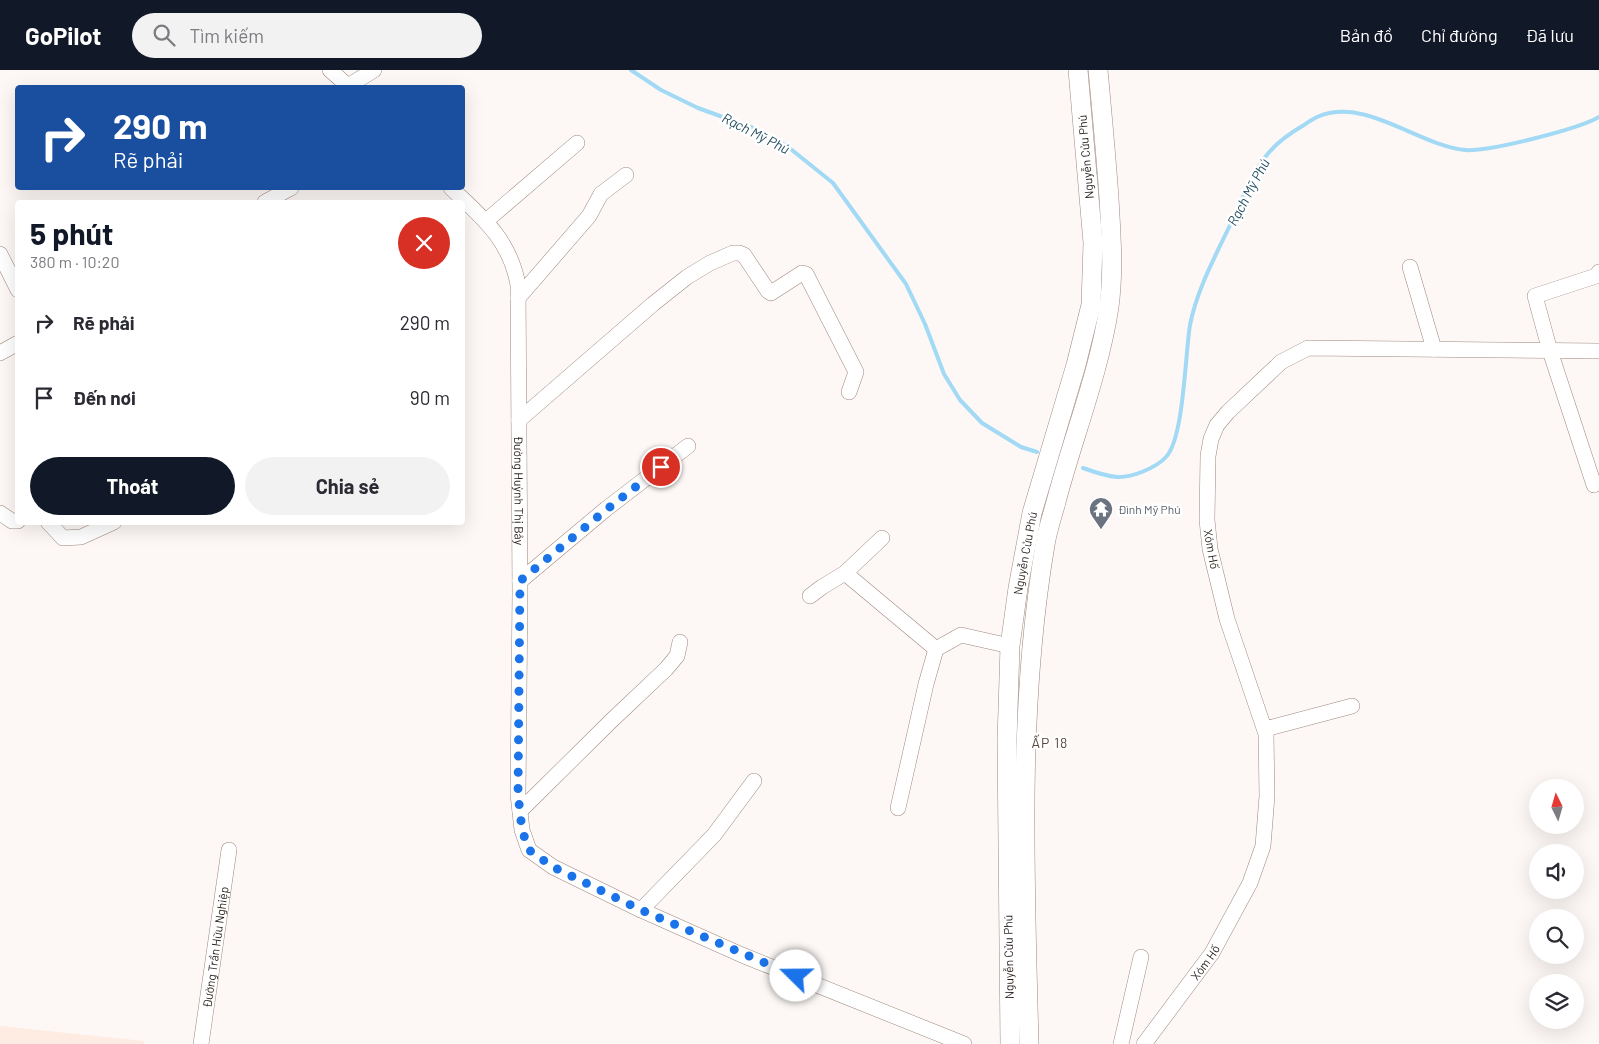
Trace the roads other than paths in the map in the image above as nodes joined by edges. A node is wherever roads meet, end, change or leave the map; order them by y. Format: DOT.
graph roads {
  1 [pos="330,70"];
  2 [pos="374,70"];
  3 [pos="1078,70"];
  4 [pos="1098,70"];
  5 [pos="347,85"];
  6 [pos="352,85"];
  7 [pos="577,143"];
  8 [pos="626,175"];
  9 [pos="287,190"];
  10 [pos="453,190"];
  11 [pos="269,200"];
  12 [pos="464,200"];
  13 [pos="465,201"];
  14 [pos="486,221"];
  15 [pos="0,254"];
  16 [pos="1410,268"];
  17 [pos="1599,272"];
  18 [pos="15,284"];
  19 [pos="518,298"];
  20 [pos="15,344"];
  21 [pos="1434,349"];
  22 [pos="1550,351"];
  23 [pos="1599,351"];
  24 [pos="0,352"];
  25 [pos="849,392"];
  26 [pos="519,420"];
  27 [pos="688,446"];
  28 [pos="1594,485"];
  29 [pos="0,513"];
  30 [pos="15,520"];
  31 [pos="51,525"];
  32 [pos="107,525"];
  33 [pos="882,538"];
  34 [pos="845,573"];
  35 [pos="520,581"];
  36 [pos="810,596"];
  37 [pos="680,642"];
  38 [pos="1010,646"];
  39 [pos="936,649"];
  40 [pos="1352,706"];
  41 [pos="1265,729"];
  42 [pos="754,781"];
  43 [pos="898,808"];
  44 [pos="520,811"];
  45 [pos="228,850"];
  46 [pos="641,910"];
  47 [pos="1141,957"];
  48 [pos="201,1044"];
  49 [pos="964,1044"];
  50 [pos="1010,1044"];
  51 [pos="1029,1044"];
  52 [pos="1121,1044"];
  53 [pos="1144,1044"];
  1 -- 5 [label="street"];
  2 -- 6 [label="street"];
  3 -- 38 [label="main road, Nguyễn Cửu Phú"];
  4 -- 51 [label="main road, Nguyễn Cửu Phú"];
  7 -- 14 [label="street"];
  8 -- 19 [label="street"];
  9 -- 11 [label="street"];
  10 -- 12 [label="street, Đường Huỳnh Thị Bảy"];
  13 -- 14 [label="street, Đường Huỳnh Thị Bảy"];
  14 -- 19 [label="street, Đường Huỳnh Thị Bảy"];
  15 -- 18 [label="street"];
  16 -- 21 [label="street"];
  17 -- 22 [label="street"];
  19 -- 26 [label="street, Đường Huỳnh Thị Bảy"];
  20 -- 24 [label="street"];
  21 -- 22 [label="street, Xóm Hố"];
  21 -- 41 [label="street, Xóm Hố"];
  22 -- 23 [label="street, Xóm Hố"];
  22 -- 28 [label="street"];
  25 -- 26 [label="street"];
  26 -- 35 [label="street, Đường Huỳnh Thị Bảy"];
  27 -- 35 [label="street"];
  29 -- 30 [label="street"];
  31 -- 32 [label="street"];
  33 -- 34 [label="street"];
  34 -- 36 [label="street"];
  34 -- 39 [label="street"];
  35 -- 44 [label="street, Đường Huỳnh Thị Bảy"];
  37 -- 44 [label="street"];
  38 -- 39 [label="street"];
  38 -- 50 [label="main road, Nguyễn Cửu Phú"];
  39 -- 43 [label="street"];
  40 -- 41 [label="street"];
  41 -- 53 [label="street, Xóm Hố"];
  42 -- 46 [label="street"];
  44 -- 46 [label="street, Đường Huỳnh Thị Bảy"];
  45 -- 48 [label="street, Đường Trần Hữu Nghiệp"];
  46 -- 49 [label="street, Đường Huỳnh Thị Bảy"];
  47 -- 52 [label="street"];
}
